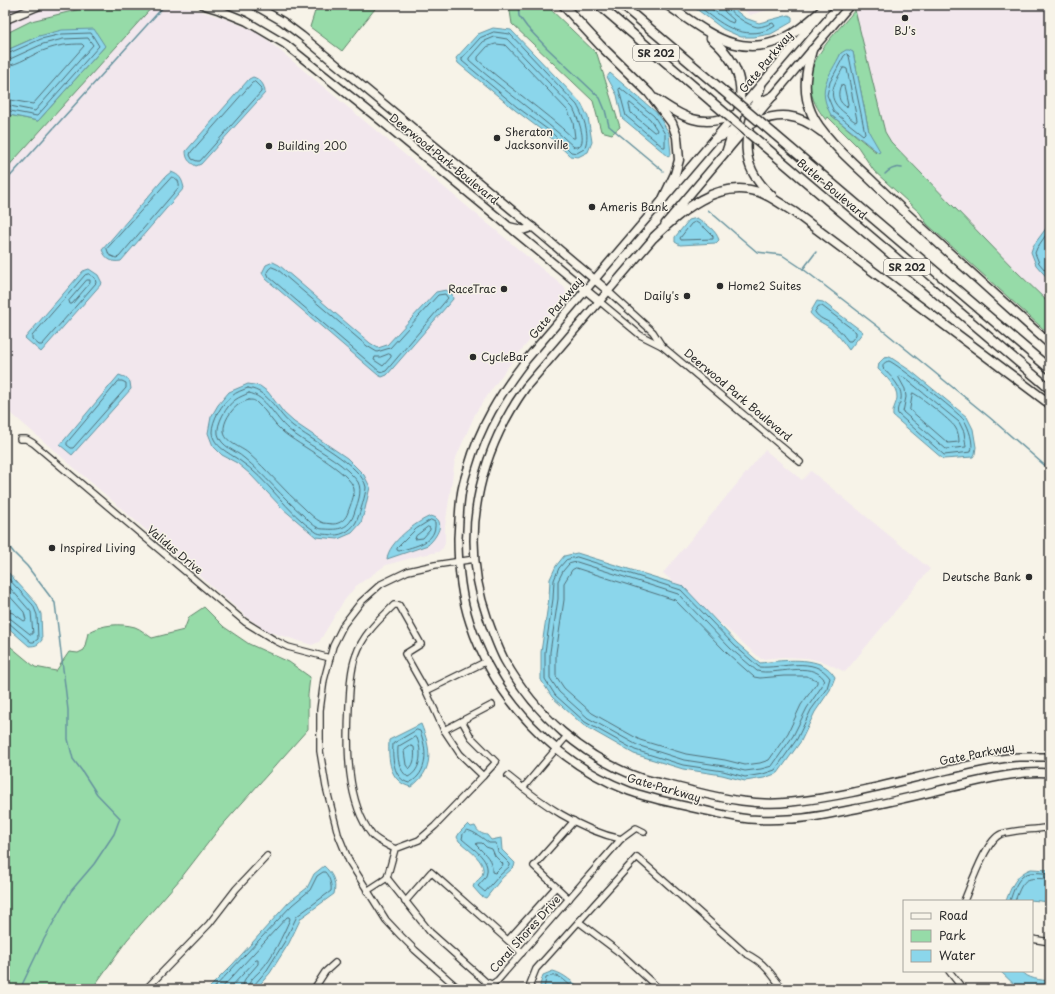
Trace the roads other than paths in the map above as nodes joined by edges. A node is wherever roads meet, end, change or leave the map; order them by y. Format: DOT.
graph roads {
  1 [pos="41,5"];
  2 [pos="203,5"];
  3 [pos="254,5"];
  4 [pos="563,5"];
  5 [pos="599,5"];
  6 [pos="622,5"];
  7 [pos="667,5"];
  8 [pos="829,5"];
  9 [pos="850,5"];
  10 [pos="5,20"];
  11 [pos="690,21"];
  12 [pos="812,50"];
  13 [pos="761,85"];
  14 [pos="649,94"];
  15 [pos="774,96"];
  16 [pos="755,106"];
  17 [pos="737,114"];
  18 [pos="749,124"];
  19 [pos="733,132"];
  20 [pos="714,139"];
  21 [pos="832,140"];
  22 [pos="727,150"];
  23 [pos="663,199"];
  24 [pos="794,212"];
  25 [pos="509,226"];
  26 [pos="533,228"];
  27 [pos="654,237"];
  28 [pos="594,279"];
  29 [pos="585,290"];
  30 [pos="608,291"];
  31 [pos="599,301"];
  32 [pos="1050,344"];
  33 [pos="662,346"];
  34 [pos="1050,369"];
  35 [pos="1050,389"];
  36 [pos="1050,404"];
  37 [pos="20,439"];
  38 [pos="800,462"];
  39 [pos="475,559"];
  40 [pos="458,562"];
  41 [pos="330,658"];
  42 [pos="487,661"];
  43 [pos="426,692"];
  44 [pos="492,705"];
  45 [pos="462,721"];
  46 [pos="444,730"];
  47 [pos="567,736"];
  48 [pos="556,748"];
  49 [pos="1050,757"];
  50 [pos="1050,773"];
  51 [pos="484,776"];
  52 [pos="508,776"];
  53 [pos="522,788"];
  54 [pos="574,821"];
  55 [pos="1050,829"];
  56 [pos="644,832"];
  57 [pos="621,839"];
  58 [pos="395,849"];
  59 [pos="267,856"];
  60 [pos="387,878"];
  61 [pos="556,887"];
  62 [pos="367,891"];
  63 [pos="569,899"];
  64 [pos="964,900"];
  65 [pos="405,902"];
  66 [pos="579,922"];
  67 [pos="1033,939"];
  68 [pos="508,940"];
  69 [pos="1050,942"];
  70 [pos="522,953"];
  71 [pos="335,963"];
  72 [pos="950,972"];
  73 [pos="146,989"];
  74 [pos="314,989"];
  75 [pos="459,989"];
  76 [pos="531,989"];
  77 [pos="659,989"];
  78 [pos="784,989"];
  79 [pos="963,989"];
  1 -- 10 [label="main road"];
  2 -- 25 [label="main road, Deerwood Park Boulevard"];
  3 -- 26 [label="main road, Deerwood Park Boulevard"];
  4 -- 14 [label="highway"];
  5 -- 35 [label="highway, Butler Boulevard / SR 202, bridge"];
  6 -- 34 [label="highway, Butler Boulevard / SR 202, bridge"];
  7 -- 11 [label="highway"];
  8 -- 11 [label="highway"];
  8 -- 13 [label="main road, Gate Parkway"];
  9 -- 12 [label="main road, Gate Parkway"];
  11 -- 17 [label="highway"];
  12 -- 15 [label="main road, Gate Parkway"];
  12 -- 21 [label="highway"];
  13 -- 16 [label="highway"];
  13 -- 17 [label="main road, Gate Parkway"];
  14 -- 17 [label="highway"];
  14 -- 23 [label="highway"];
  15 -- 16 [label="highway"];
  15 -- 18 [label="main road, Gate Parkway"];
  16 -- 17 [label="highway"];
  16 -- 18 [label="highway"];
  17 -- 19 [label="highway"];
  17 -- 20 [label="main road, Gate Parkway"];
  18 -- 19 [label="highway"];
  18 -- 21 [label="highway"];
  18 -- 22 [label="main road, Gate Parkway"];
  18 -- 24 [label="highway"];
  19 -- 20 [label="highway"];
  19 -- 22 [label="highway"];
  20 -- 23 [label="main road, Gate Parkway"];
  21 -- 32 [label="highway"];
  22 -- 27 [label="main road, Gate Parkway"];
  23 -- 28 [label="main road, Gate Parkway"];
  24 -- 27 [label="highway"];
  24 -- 36 [label="highway"];
  25 -- 26 [label="main road"];
  25 -- 29 [label="main road, Deerwood Park Boulevard"];
  26 -- 28 [label="main road, Deerwood Park Boulevard"];
  27 -- 30 [label="main road, Gate Parkway"];
  28 -- 29 [label="main road, Gate Parkway"];
  28 -- 30 [label="main road, Deerwood Park Boulevard"];
  29 -- 31 [label="main road, Deerwood Park Boulevard"];
  29 -- 40 [label="main road, Gate Parkway"];
  30 -- 31 [label="main road, Gate Parkway"];
  30 -- 33 [label="street, Deerwood Park Boulevard"];
  31 -- 33 [label="street, Deerwood Park Boulevard"];
  31 -- 39 [label="main road, Gate Parkway"];
  33 -- 38 [label="street, Deerwood Park Boulevard"];
  37 -- 41 [label="street, Validus Drive"];
  39 -- 40 [label="street"];
  39 -- 47 [label="main road, Gate Parkway"];
  40 -- 41 [label="street"];
  40 -- 42 [label="main road, Gate Parkway"];
  41 -- 62 [label="street"];
  42 -- 43 [label="street"];
  42 -- 48 [label="main road, Gate Parkway"];
  43 -- 46 [label="street"];
  43 -- 58 [label="street"];
  44 -- 45 [label="street"];
  45 -- 46 [label="street"];
  45 -- 51 [label="street"];
  46 -- 51 [label="street"];
  47 -- 48 [label="street"];
  47 -- 49 [label="main road, Gate Parkway"];
  48 -- 50 [label="main road, Gate Parkway"];
  48 -- 53 [label="street"];
  51 -- 58 [label="street"];
  52 -- 53 [label="street"];
  53 -- 54 [label="street"];
  54 -- 57 [label="street"];
  54 -- 61 [label="street"];
  55 -- 64 [label="street"];
  56 -- 57 [label="street, Coral Shores Drive"];
  57 -- 63 [label="street, Coral Shores Drive"];
  58 -- 60 [label="street"];
  59 -- 73 [label="street"];
  60 -- 62 [label="street"];
  60 -- 65 [label="street, Coral Shores Drive"];
  61 -- 63 [label="street"];
  61 -- 68 [label="street"];
  62 -- 75 [label="street"];
  63 -- 70 [label="street, Coral Shores Drive"];
  65 -- 68 [label="street"];
  65 -- 70 [label="street, Coral Shores Drive"];
  66 -- 76 [label="street"];
  66 -- 77 [label="street"];
  66 -- 78 [label="street"];
  67 -- 69 [label="street"];
  68 -- 70 [label="street"];
  71 -- 74 [label="street"];
  72 -- 79 [label="street"];
}
